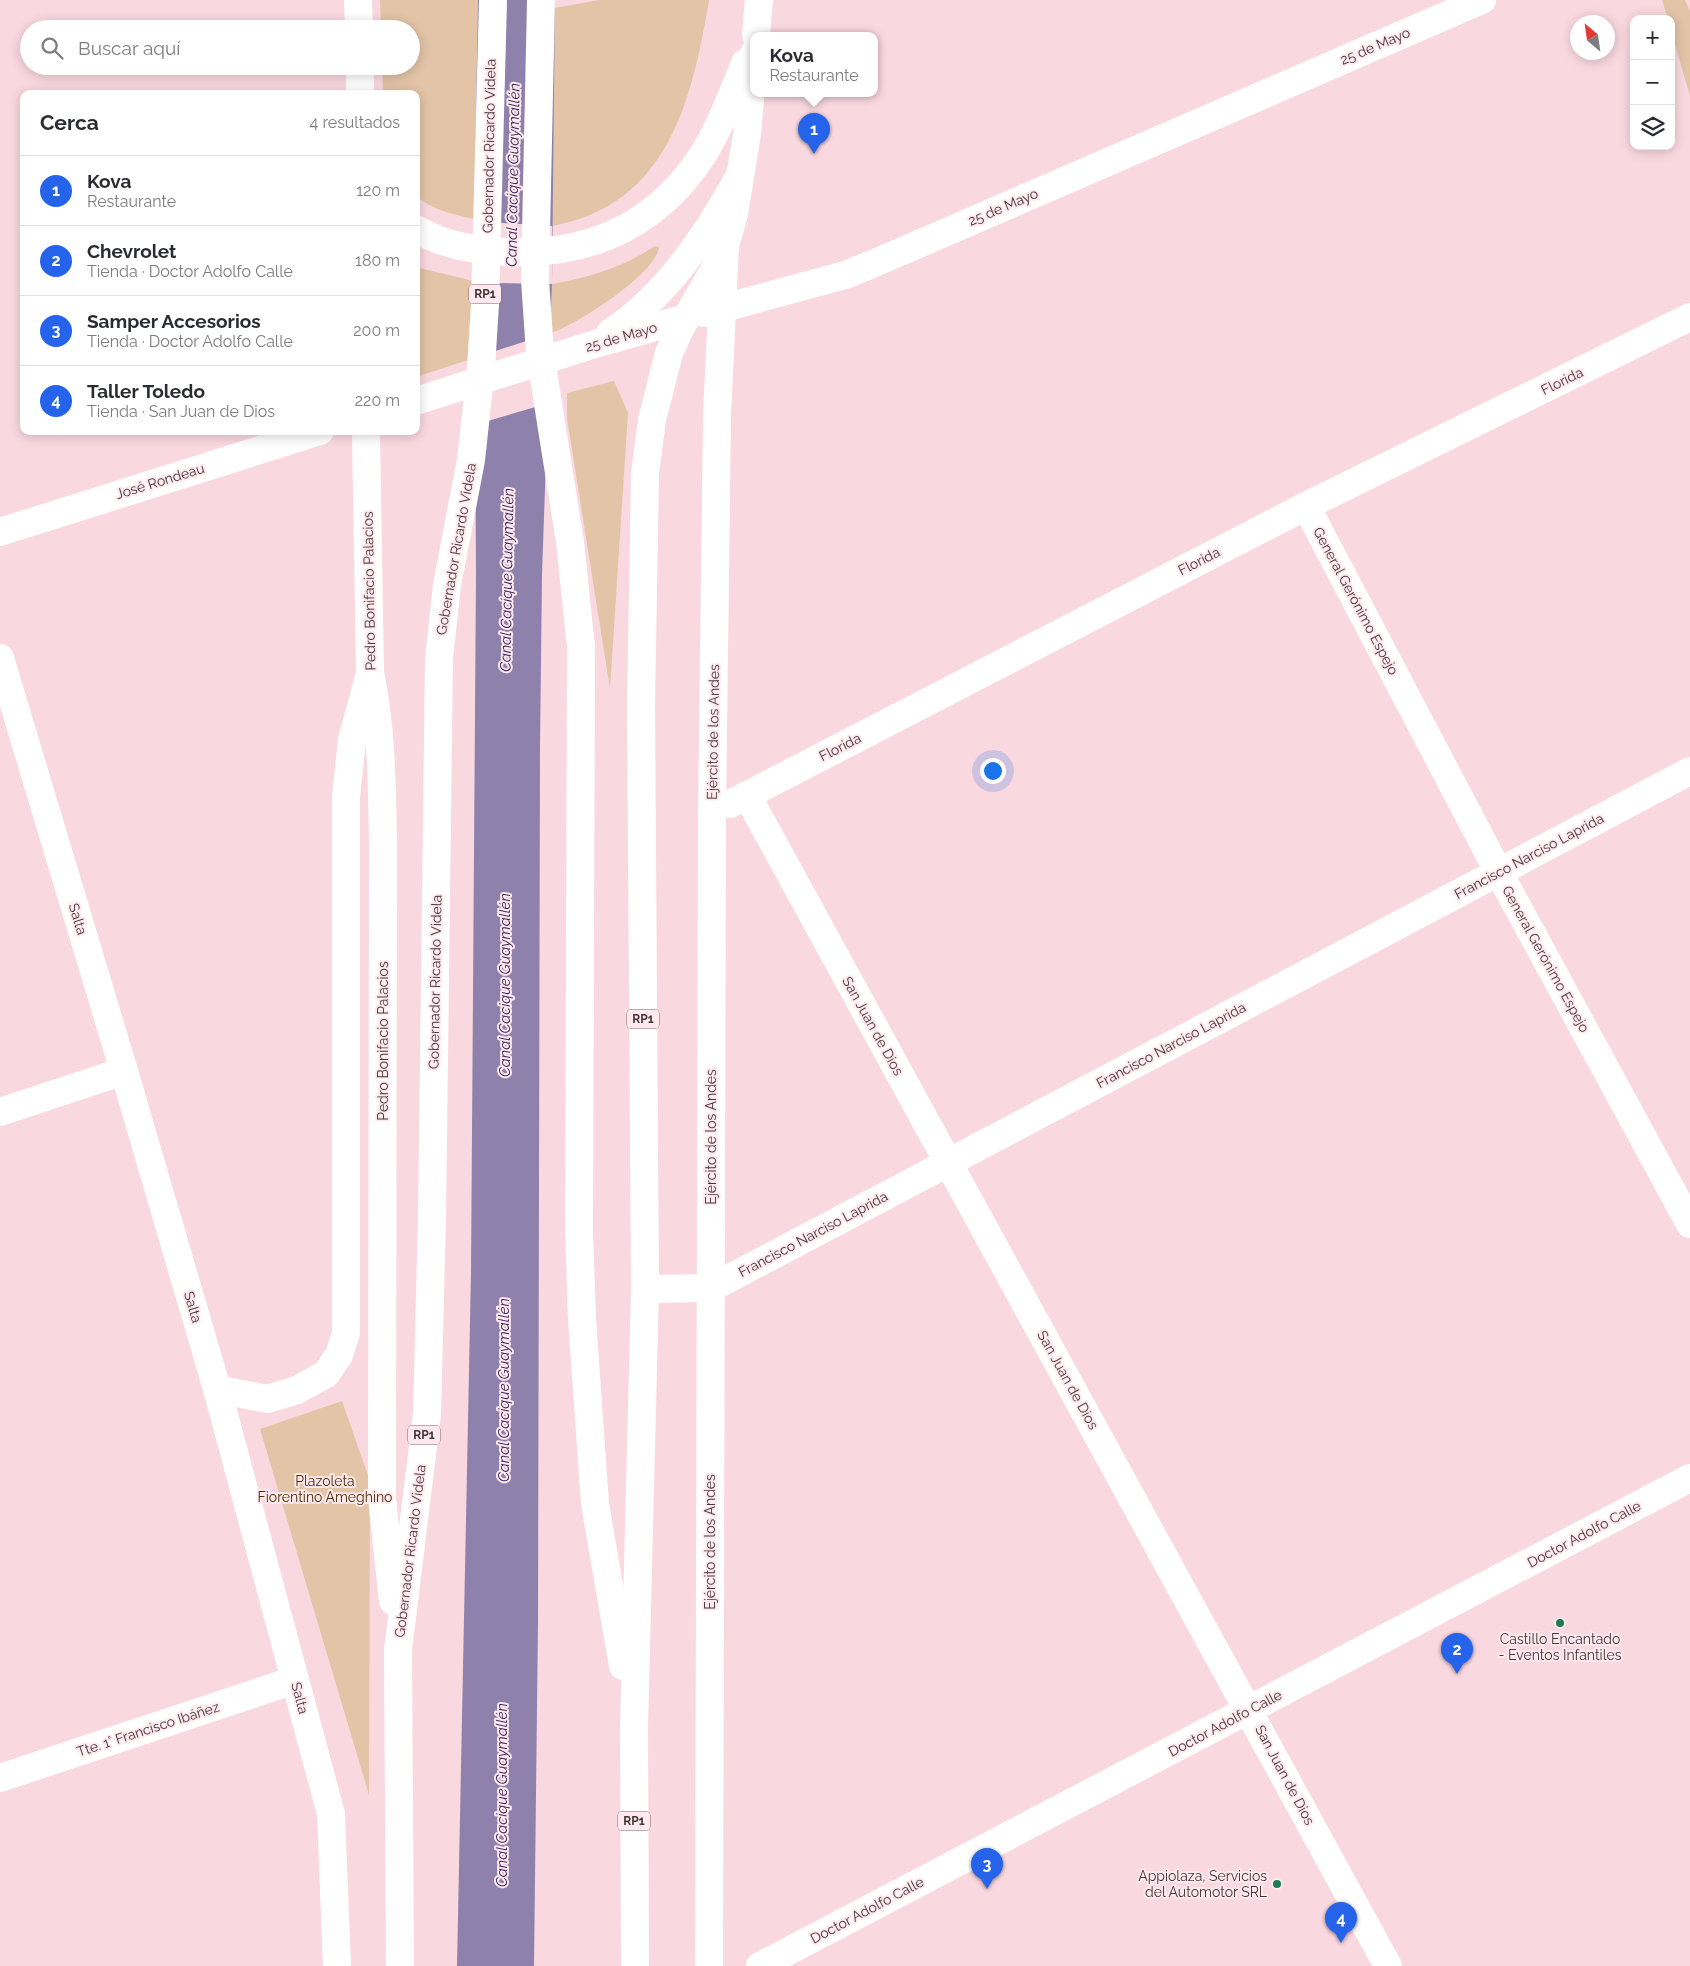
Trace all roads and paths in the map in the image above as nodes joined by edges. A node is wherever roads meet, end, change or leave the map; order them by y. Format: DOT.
graph roads {
  1 [pos="358,0"];
  2 [pos="493,0"];
  3 [pos="541,0"];
  4 [pos="759,0"];
  5 [pos="1482,0"];
  6 [pos="359,20"];
  7 [pos="756,32"];
  8 [pos="750,51"];
  9 [pos="360,75"];
  10 [pos="360,90"];
  11 [pos="750,90"];
  12 [pos="741,173"];
  13 [pos="420,231"];
  14 [pos="724,246"];
  15 [pos="722,309"];
  16 [pos="1690,317"];
  17 [pos="686,318"];
  18 [pos="595,344"];
  19 [pos="420,400"];
  20 [pos="307,435"];
  21 [pos="366,435"];
  22 [pos="1306,506"];
  23 [pos="0,532"];
  24 [pos="0,658"];
  25 [pos="370,672"];
  26 [pos="1690,772"];
  27 [pos="747,796"];
  28 [pos="712,813"];
  29 [pos="1498,872"];
  30 [pos="124,1071"];
  31 [pos="0,1112"];
  32 [pos="948,1163"];
  33 [pos="1690,1224"];
  34 [pos="711,1288"];
  35 [pos="645,1289"];
  36 [pos="217,1390"];
  37 [pos="1690,1478"];
  38 [pos="398,1650"];
  39 [pos="295,1680"];
  40 [pos="1250,1710"];
  41 [pos="634,1727"];
  42 [pos="0,1778"];
  43 [pos="337,1966"];
  44 [pos="400,1966"];
  45 [pos="635,1966"];
  46 [pos="709,1966"];
  47 [pos="760,1966"];
  48 [pos="1388,1966"];
  1 -- 6 [label="main road"];
  2 -- 38 [label="main road, Gobernador Ricardo Videla / RP1"];
  3 -- 41 [label="main road, RP1"];
  4 -- 7 [label="main road"];
  5 -- 15 [label="main road, 25 de Mayo"];
  8 -- 13 [label="main road"];
  9 -- 10 [label="main road"];
  11 -- 12 [label="main road, RP1"];
  12 -- 14 [label="main road, RP1"];
  12 -- 18 [label="main road"];
  14 -- 15 [label="main road, Ejército de los Andes"];
  14 -- 17 [label="main road, RP1"];
  15 -- 17 [label="main road, 25 de Mayo"];
  15 -- 28 [label="main road, Ejército de los Andes"];
  16 -- 22 [label="main road, Florida"];
  17 -- 18 [label="main road, 25 de Mayo"];
  17 -- 35 [label="main road, RP1"];
  18 -- 19 [label="main road, 25 de Mayo"];
  20 -- 23 [label="main road, José Rondeau"];
  21 -- 25 [label="main road, Pedro Bonifacio Palacios / RP1"];
  22 -- 27 [label="main road, Florida"];
  22 -- 29 [label="main road, General Gerónimo Espejo"];
  24 -- 30 [label="main road, Salta"];
  25 -- 36 [label="main road"];
  25 -- 38 [label="main road, Pedro Bonifacio Palacios / RP1"];
  26 -- 29 [label="main road, Francisco Narciso Laprida"];
  27 -- 28 [label="main road, Florida"];
  27 -- 32 [label="main road, San Juan de Dios"];
  28 -- 34 [label="main road, Ejército de los Andes"];
  29 -- 32 [label="main road, Francisco Narciso Laprida"];
  29 -- 33 [label="main road, General Gerónimo Espejo"];
  30 -- 31 [label="main road"];
  30 -- 36 [label="main road, Salta"];
  32 -- 34 [label="main road, Francisco Narciso Laprida"];
  32 -- 40 [label="main road, San Juan de Dios"];
  34 -- 35 [label="main road, Francisco Narciso Laprida"];
  34 -- 46 [label="main road, Ejército de los Andes"];
  35 -- 41 [label="main road, RP1"];
  36 -- 39 [label="main road, Salta"];
  37 -- 40 [label="main road, Doctor Adolfo Calle"];
  38 -- 44 [label="main road, Gobernador Ricardo Videla / RP1"];
  39 -- 42 [label="main road, Tte. 1° Francisco Ibáñez"];
  39 -- 43 [label="main road, Salta"];
  40 -- 47 [label="main road, Doctor Adolfo Calle"];
  40 -- 48 [label="main road, San Juan de Dios"];
  41 -- 45 [label="main road, RP1"];
}
